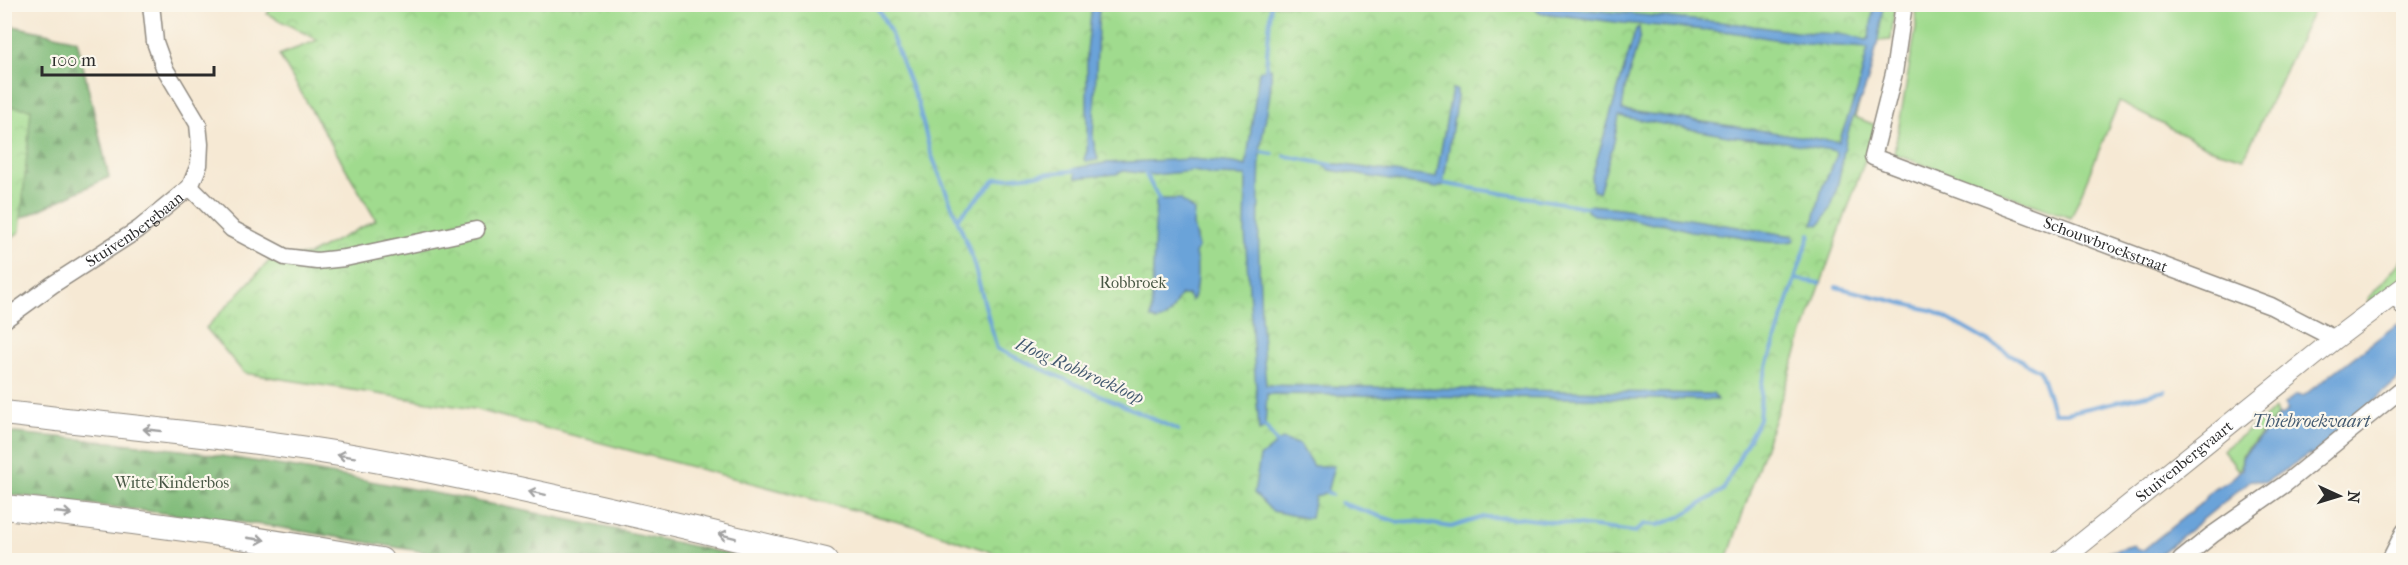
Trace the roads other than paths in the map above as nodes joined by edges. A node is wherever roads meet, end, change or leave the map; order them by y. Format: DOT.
graph roads {
  1 [pos="150,4"];
  2 [pos="1904,4"];
  3 [pos="190,187"];
  4 [pos="476,230"];
  5 [pos="2400,296"];
  6 [pos="4,320"];
  7 [pos="2335,339"];
  8 [pos="2403,387"];
  9 [pos="4,413"];
  10 [pos="4,507"];
  11 [pos="2403,532"];
  12 [pos="381,561"];
  13 [pos="825,561"];
  14 [pos="2061,561"];
  15 [pos="2181,561"];
  16 [pos="2390,561"];
  1 -- 3 [label="street, Stuivenbergbaan"];
  2 -- 7 [label="street, Schouwbroekstraat"];
  3 -- 4 [label="street"];
  3 -- 6 [label="street, Stuivenbergbaan"];
  5 -- 7 [label="main road, Stuivenbergvaart"];
  7 -- 14 [label="main road, Stuivenbergvaart"];
  8 -- 15 [label="street"];
  13 -- 9 [label="highway, one-way"];
  10 -- 12 [label="highway, one-way"];
  11 -- 16 [label="street"];
}
